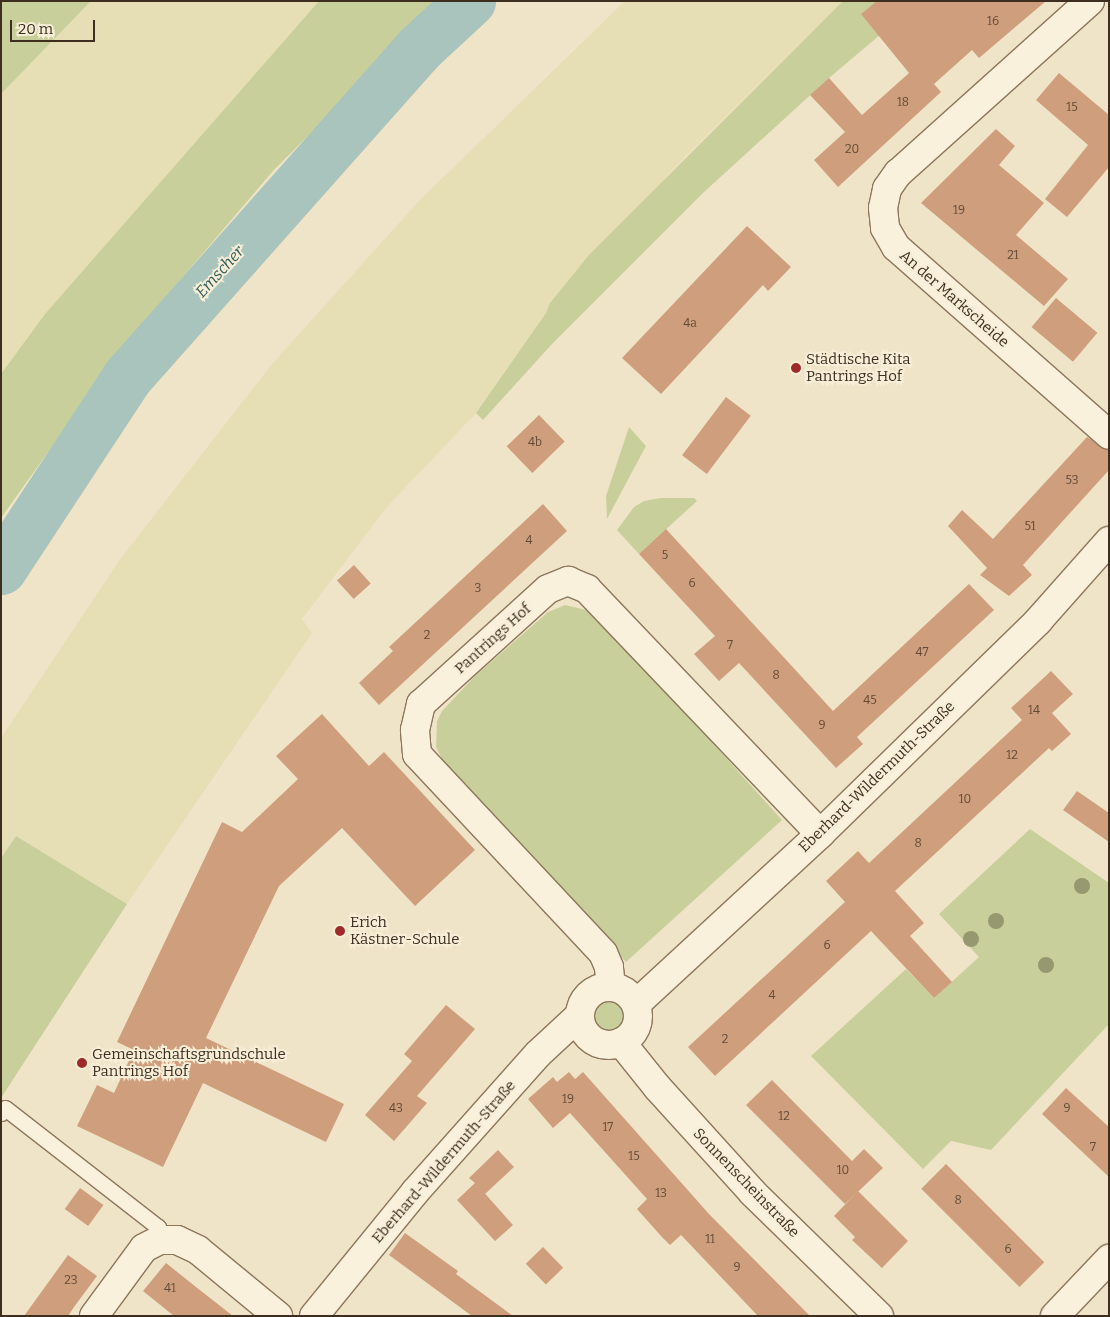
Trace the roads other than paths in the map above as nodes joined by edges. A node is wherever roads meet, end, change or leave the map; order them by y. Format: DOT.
graph roads {
  1 [pos="1090,1"];
  2 [pos="1109,435"];
  3 [pos="1104,555"];
  4 [pos="820,834"];
  5 [pos="611,987"];
  6 [pos="636,1004"];
  7 [pos="580,1015"];
  8 [pos="621,1042"];
  9 [pos="1,1113"];
  10 [pos="160,1240"];
  11 [pos="1109,1259"];
  12 [pos="94,1316"];
  13 [pos="278,1316"];
  14 [pos="314,1316"];
  15 [pos="878,1316"];
  16 [pos="1055,1316"];
  1 -- 2 [label="street, An der Markscheide"];
  3 -- 4 [label="street, Eberhard-Wildermuth-Straße"];
  4 -- 5 [label="street, Pantrings Hof"];
  4 -- 6 [label="street, Eberhard-Wildermuth-Straße"];
  5 -- 6 [label="street"];
  5 -- 7 [label="street"];
  6 -- 8 [label="street"];
  7 -- 8 [label="street"];
  7 -- 14 [label="street, Eberhard-Wildermuth-Straße"];
  8 -- 15 [label="street, Sonnenscheinstraße"];
  9 -- 10 [label="lane"];
  10 -- 12 [label="street"];
  10 -- 13 [label="street"];
  11 -- 16 [label="street"];
}
